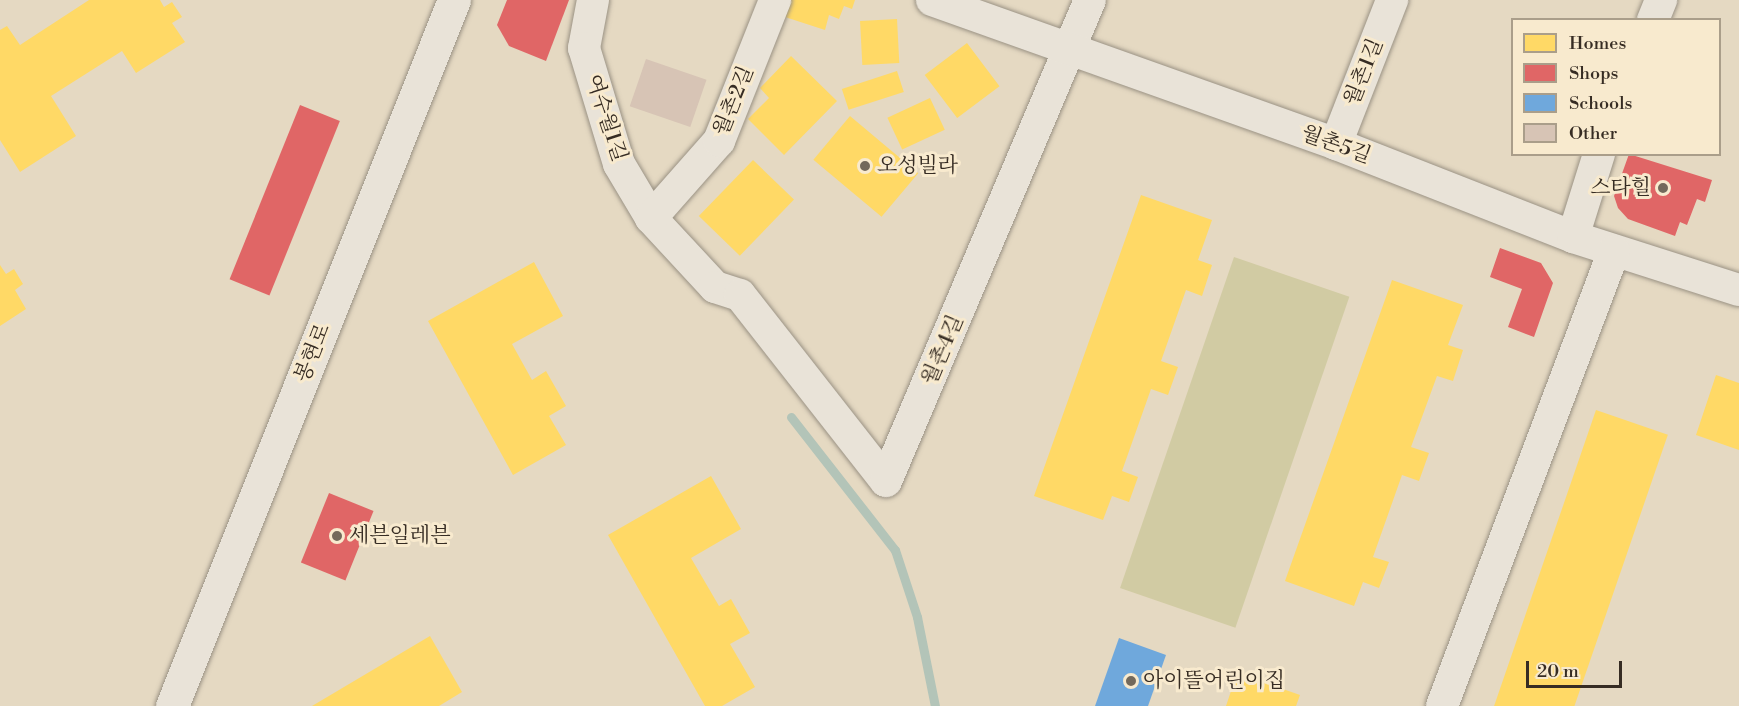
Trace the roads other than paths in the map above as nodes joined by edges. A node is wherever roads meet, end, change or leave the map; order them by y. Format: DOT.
graph roads {
  1 [pos="454,0"];
  2 [pos="593,0"];
  3 [pos="774,0"];
  4 [pos="932,0"];
  5 [pos="1090,0"];
  6 [pos="1392,0"];
  7 [pos="1661,0"];
  8 [pos="1654,18"];
  9 [pos="1070,50"];
  10 [pos="1336,144"];
  11 [pos="1598,156"];
  12 [pos="651,218"];
  13 [pos="1573,237"];
  14 [pos="1614,251"];
  15 [pos="1739,290"];
  16 [pos="740,295"];
  17 [pos="172,706"];
  18 [pos="1442,706"];
  1 -- 17 [label="street, 봉현로"];
  2 -- 12 [label="street, 여수월1길"];
  3 -- 12 [label="street, 월촌2길"];
  4 -- 9 [label="street, 월촌5길"];
  5 -- 9 [label="street, 월촌4길"];
  6 -- 10 [label="street, 월촌1길"];
  7 -- 8 [label="street"];
  9 -- 10 [label="street, 월촌5길"];
  9 -- 16 [label="street, 월촌4길"];
  10 -- 13 [label="street, 월촌5길"];
  11 -- 13 [label="street"];
  12 -- 16 [label="street, 여수월1길"];
  13 -- 14 [label="street, 월촌5길"];
  14 -- 15 [label="street, 월촌5길"];
  14 -- 18 [label="street"];
}
